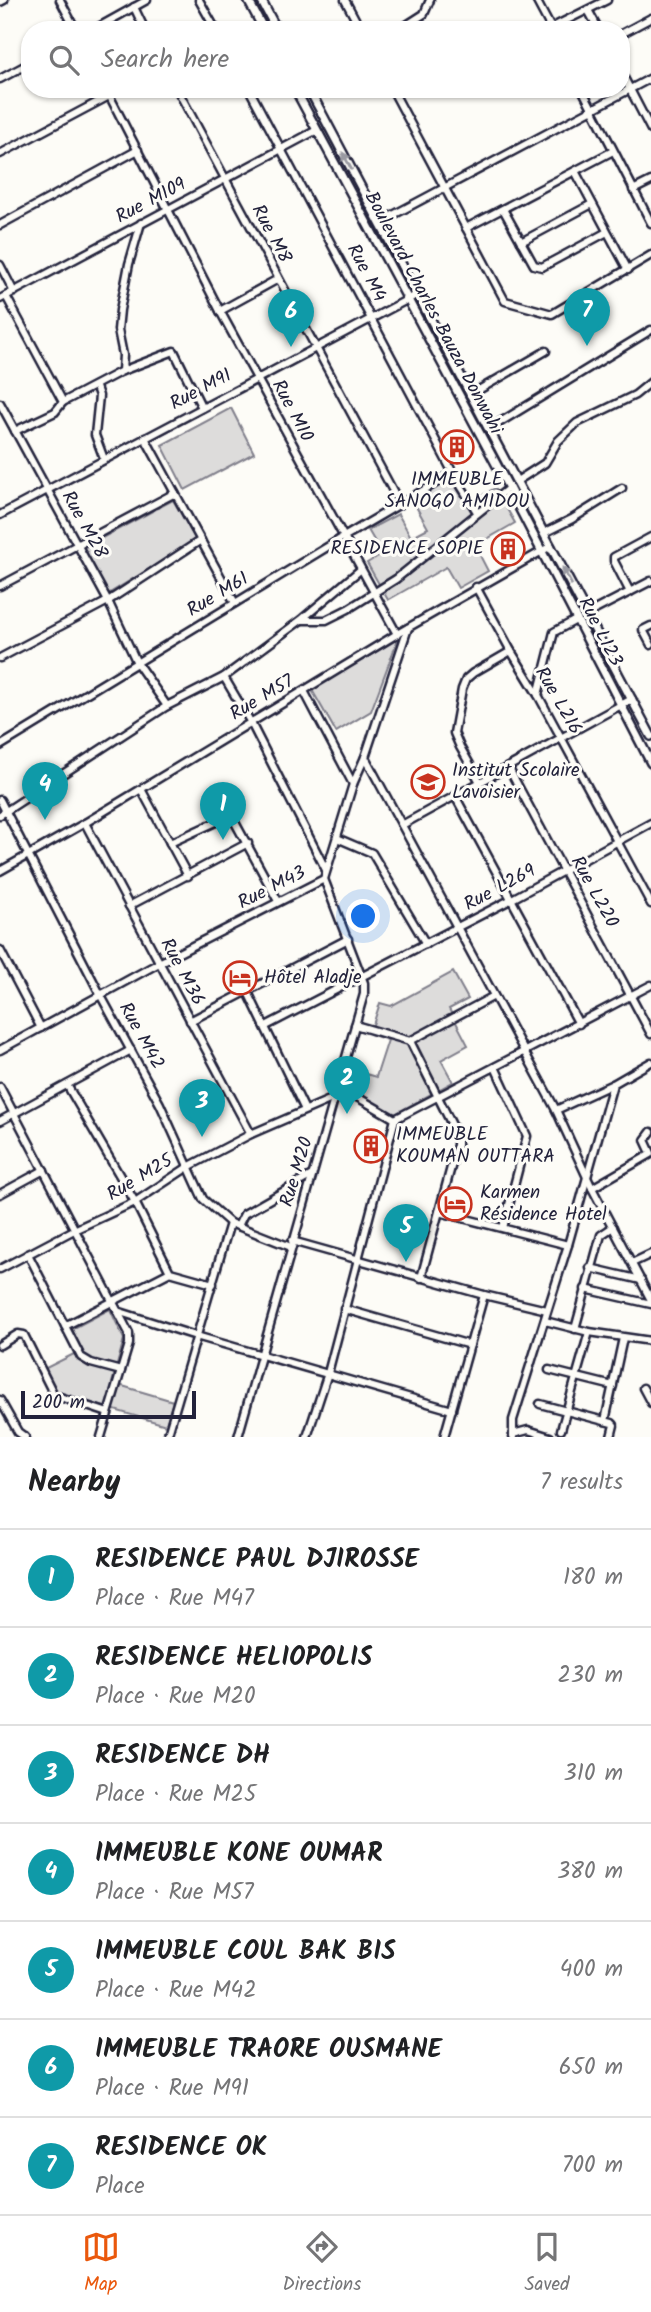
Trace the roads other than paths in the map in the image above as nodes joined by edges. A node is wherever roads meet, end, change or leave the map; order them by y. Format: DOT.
graph roads {
  1 [pos="60,0"];
  2 [pos="148,0"];
  3 [pos="199,0"];
  4 [pos="248,0"];
  5 [pos="261,0"];
  6 [pos="345,0"];
  7 [pos="430,0"];
  8 [pos="536,0"];
  9 [pos="607,0"];
  10 [pos="134,7"];
  11 [pos="588,10"];
  12 [pos="651,18"];
  13 [pos="71,21"];
  14 [pos="109,21"];
  15 [pos="141,21"];
  16 [pos="211,21"];
  17 [pos="259,21"];
  18 [pos="272,21"];
  19 [pos="356,21"];
  20 [pos="413,21"];
  21 [pos="548,21"];
  22 [pos="567,21"];
  23 [pos="594,21"];
  24 [pos="630,28"];
  25 [pos="21,68"];
  26 [pos="651,78"];
  27 [pos="0,79"];
  28 [pos="631,89"];
  29 [pos="97,98"];
  30 [pos="111,98"];
  31 [pos="182,98"];
  32 [pos="254,98"];
  33 [pos="300,98"];
  34 [pos="314,98"];
  35 [pos="397,98"];
  36 [pos="586,98"];
  37 [pos="613,98"];
  38 [pos="592,109"];
  39 [pos="317,130"];
  40 [pos="651,130"];
  41 [pos="281,148"];
  42 [pos="138,150"];
  43 [pos="613,151"];
  44 [pos="0,153"];
  45 [pos="575,171"];
  46 [pos="224,180"];
  47 [pos="651,181"];
  48 [pos="445,188"];
  49 [pos="633,190"];
  50 [pos="592,204"];
  51 [pos="503,209"];
  52 [pos="168,210"];
  53 [pos="380,222"];
  54 [pos="141,223"];
  55 [pos="651,223"];
  56 [pos="0,225"];
  57 [pos="466,228"];
  58 [pos="607,232"];
  59 [pos="521,242"];
  60 [pos="651,255"];
  61 [pos="0,265"];
  62 [pos="628,270"];
  63 [pos="278,279"];
  64 [pos="14,292"];
  65 [pos="418,294"];
  66 [pos="3,298"];
  67 [pos="407,299"];
  68 [pos="220,311"];
  69 [pos="372,318"];
  70 [pos="651,330"];
  71 [pos="316,348"];
  72 [pos="546,351"];
  73 [pos="122,371"];
  74 [pos="256,378"];
  75 [pos="651,382"];
  76 [pos="96,387"];
  77 [pos="470,395"];
  78 [pos="63,402"];
  79 [pos="0,403"];
  80 [pos="202,408"];
  81 [pos="489,429"];
  82 [pos="15,431"];
  83 [pos="145,438"];
  84 [pos="104,459"];
  85 [pos="453,473"];
  86 [pos="517,481"];
  87 [pos="509,488"];
  88 [pos="622,488"];
  89 [pos="47,489"];
  90 [pos="175,493"];
  91 [pos="400,504"];
  92 [pos="477,512"];
  93 [pos="0,515"];
  94 [pos="544,533"];
  95 [pos="651,537"];
  96 [pos="342,538"];
  97 [pos="201,540"];
  98 [pos="78,545"];
  99 [pos="551,546"];
  100 [pos="541,552"];
  101 [pos="360,570"];
  102 [pos="651,581"];
  103 [pos="0,586"];
  104 [pos="476,587"];
  105 [pos="373,592"];
  106 [pos="630,592"];
  107 [pos="108,601"];
  108 [pos="235,603"];
  109 [pos="587,614"];
  110 [pos="301,620"];
  111 [pos="576,620"];
  112 [pos="651,626"];
  113 [pos="408,628"];
  114 [pos="397,634"];
  115 [pos="651,645"];
  116 [pos="511,651"];
  117 [pos="0,658"];
  118 [pos="137,663"];
  119 [pos="224,677"];
  120 [pos="304,691"];
  121 [pos="538,695"];
  122 [pos="632,699"];
  123 [pos="167,706"];
  124 [pos="620,706"];
  125 [pos="251,723"];
  126 [pos="651,736"];
  127 [pos="562,738"];
  128 [pos="0,746"];
  129 [pos="365,757"];
  130 [pos="651,763"];
  131 [pos="508,767"];
  132 [pos="480,782"];
  133 [pos="354,784"];
  134 [pos="141,789"];
  135 [pos="455,796"];
  136 [pos="0,800"];
  137 [pos="3,813"];
  138 [pos="85,823"];
  139 [pos="651,823"];
  140 [pos="402,825"];
  141 [pos="337,838"];
  142 [pos="170,843"];
  143 [pos="248,843"];
  144 [pos="617,843"];
  145 [pos="28,854"];
  146 [pos="0,870"];
  147 [pos="327,871"];
  148 [pos="564,871"];
  149 [pos="188,876"];
  150 [pos="324,879"];
  151 [pos="512,899"];
  152 [pos="278,901"];
  153 [pos="651,904"];
  154 [pos="129,906"];
  155 [pos="457,928"];
  156 [pos="348,939"];
  157 [pos="426,944"];
  158 [pos="0,950"];
  159 [pos="159,964"];
  160 [pos="361,977"];
  161 [pos="651,985"];
  162 [pos="247,990"];
  163 [pos="632,995"];
  164 [pos="101,996"];
  165 [pos="494,996"];
  166 [pos="190,1021"];
  167 [pos="579,1024"];
  168 [pos="355,1025"];
  169 [pos="266,1026"];
  170 [pos="41,1028"];
  171 [pos="651,1034"];
  172 [pos="410,1041"];
  173 [pos="0,1050"];
  174 [pos="131,1050"];
  175 [pos="525,1052"];
  176 [pos="651,1062"];
  177 [pos="495,1067"];
  178 [pos="613,1084"];
  179 [pos="67,1085"];
  180 [pos="338,1086"];
  181 [pos="0,1087"];
  182 [pos="437,1096"];
  183 [pos="334,1098"];
  184 [pos="305,1110"];
  185 [pos="556,1110"];
  186 [pos="14,1113"];
  187 [pos="395,1119"];
  188 [pos="0,1121"];
  189 [pos="651,1132"];
  190 [pos="251,1134"];
  191 [pos="651,1154"];
  192 [pos="188,1167"];
  193 [pos="44,1170"];
  194 [pos="313,1175"];
  195 [pos="587,1175"];
  196 [pos="592,1188"];
  197 [pos="0,1194"];
  198 [pos="135,1202"];
  199 [pos="439,1212"];
  200 [pos="230,1223"];
  201 [pos="238,1226"];
  202 [pos="613,1227"];
  203 [pos="503,1228"];
  204 [pos="74,1230"];
  205 [pos="291,1244"];
  206 [pos="568,1245"];
  207 [pos="27,1254"];
  208 [pos="651,1254"];
  209 [pos="358,1260"];
  210 [pos="632,1263"];
  211 [pos="590,1268"];
  212 [pos="0,1269"];
  213 [pos="170,1272"];
  214 [pos="421,1278"];
  215 [pos="641,1280"];
  216 [pos="213,1284"];
  217 [pos="585,1289"];
  218 [pos="484,1295"];
  219 [pos="112,1302"];
  220 [pos="651,1302"];
  221 [pos="344,1309"];
  222 [pos="547,1310"];
  223 [pos="117,1311"];
  224 [pos="545,1321"];
  225 [pos="65,1326"];
  226 [pos="575,1329"];
  227 [pos="589,1332"];
  228 [pos="195,1336"];
  229 [pos="623,1338"];
  230 [pos="651,1341"];
  231 [pos="0,1345"];
  232 [pos="470,1345"];
  233 [pos="261,1354"];
  234 [pos="549,1370"];
  235 [pos="121,1371"];
  236 [pos="328,1373"];
  237 [pos="577,1377"];
  238 [pos="613,1386"];
  239 [pos="643,1388"];
  240 [pos="0,1400"];
  241 [pos="651,1403"];
  242 [pos="540,1404"];
  243 [pos="452,1410"];
  244 [pos="567,1411"];
  245 [pos="3,1413"];
  246 [pos="108,1413"];
  247 [pos="605,1421"];
  248 [pos="561,1430"];
  249 [pos="513,1436"];
  250 [pos="25,1437"];
  251 [pos="101,1437"];
  252 [pos="167,1437"];
  253 [pos="238,1437"];
  254 [pos="307,1437"];
  255 [pos="444,1437"];
  256 [pos="550,1437"];
  257 [pos="611,1437"];
  1 -- 13 [label="street"];
  2 -- 10 [label="street"];
  3 -- 16 [label="street"];
  4 -- 17 [label="main road"];
  5 -- 18 [label="main road"];
  6 -- 19 [label="street"];
  7 -- 20 [label="street"];
  8 -- 21 [label="street"];
  9 -- 11 [label="street"];
  10 -- 14 [label="street"];
  10 -- 15 [label="street"];
  11 -- 22 [label="street"];
  11 -- 23 [label="street"];
  12 -- 24 [label="street"];
  25 -- 27 [label="street"];
  26 -- 28 [label="street"];
  28 -- 40 [label="street"];
  29 -- 44 [label="street"];
  30 -- 42 [label="street, Rue M10"];
  31 -- 46 [label="street, Rue M8"];
  32 -- 41 [label="street, Rue M4"];
  33 -- 39 [label="main road, Boulevard Charles Bauza Donwahi"];
  53 -- 34 [label="main road, Boulevard Charles Bauza Donwahi, one-way"];
  35 -- 48 [label="street"];
  36 -- 38 [label="street"];
  37 -- 38 [label="street"];
  38 -- 43 [label="street"];
  38 -- 48 [label="street"];
  39 -- 41 [label="street, Rue M109"];
  39 -- 67 [label="main road, Boulevard Charles Bauza Donwahi"];
  41 -- 46 [label="street, Rue M109"];
  41 -- 69 [label="street, Rue M4"];
  42 -- 52 [label="street, Rue M10"];
  42 -- 56 [label="street"];
  43 -- 45 [label="street"];
  43 -- 49 [label="street"];
  45 -- 50 [label="street"];
  45 -- 51 [label="street"];
  46 -- 52 [label="street, Rue M109"];
  46 -- 63 [label="street, Rue M8"];
  47 -- 49 [label="street"];
  48 -- 53 [label="street"];
  48 -- 57 [label="street"];
  49 -- 55 [label="street"];
  50 -- 58 [label="street"];
  50 -- 59 [label="street"];
  51 -- 57 [label="street"];
  51 -- 59 [label="street"];
  52 -- 54 [label="street, Rue M109"];
  52 -- 68 [label="street, Rue M10"];
  53 -- 65 [label="main road, Boulevard Charles Bauza Donwahi"];
  54 -- 64 [label="street, Rue M109"];
  54 -- 73 [label="street"];
  57 -- 62 [label="street"];
  58 -- 59 [label="street"];
  58 -- 62 [label="street"];
  60 -- 62 [label="street"];
  61 -- 64 [label="street"];
  63 -- 68 [label="street"];
  63 -- 71 [label="street, Rue M8"];
  64 -- 66 [label="street, Rue M109"];
  65 -- 67 [label="street, Rue M91"];
  65 -- 77 [label="main road, Boulevard Charles Bauza Donwahi"];
  66 -- 78 [label="street"];
  67 -- 69 [label="street, Rue M91"];
  67 -- 87 [label="main road, Boulevard Charles Bauza Donwahi"];
  68 -- 74 [label="street, Rue M10"];
  69 -- 71 [label="street, Rue M91"];
  69 -- 85 [label="street, Rue M4"];
  70 -- 81 [label="street"];
  71 -- 74 [label="street, Rue M91"];
  71 -- 91 [label="street, Rue M8"];
  72 -- 77 [label="street"];
  73 -- 76 [label="street"];
  73 -- 80 [label="street"];
  74 -- 80 [label="street, Rue M91"];
  74 -- 96 [label="street, Rue M10"];
  75 -- 86 [label="street"];
  76 -- 78 [label="street"];
  76 -- 84 [label="street"];
  77 -- 81 [label="main road, Boulevard Charles Bauza Donwahi"];
  78 -- 82 [label="street"];
  79 -- 82 [label="street, Rue M28"];
  80 -- 83 [label="street, Rue M91"];
  81 -- 86 [label="main road, Boulevard Charles Bauza Donwahi"];
  82 -- 89 [label="street, Rue M28"];
  83 -- 84 [label="street, Rue M91"];
  83 -- 90 [label="street"];
  84 -- 89 [label="street, Rue M91"];
  85 -- 91 [label="street, Rue M61"];
  85 -- 92 [label="street, Rue M4"];
  86 -- 94 [label="main road, Boulevard Charles Bauza Donwahi"];
  87 -- 92 [label="street"];
  87 -- 100 [label="main road, Boulevard Charles Bauza Donwahi"];
  88 -- 94 [label="street"];
  89 -- 93 [label="street, Rue M91"];
  89 -- 98 [label="street, Rue M28"];
  90 -- 97 [label="street"];
  90 -- 98 [label="street"];
  91 -- 96 [label="street, Rue M61"];
  92 -- 105 [label="street"];
  94 -- 99 [label="main road, Boulevard Charles Bauza Donwahi"];
  95 -- 106 [label="street"];
  96 -- 101 [label="street, Rue M10"];
  96 -- 108 [label="street, Rue M61"];
  97 -- 107 [label="street"];
  97 -- 108 [label="street"];
  98 -- 103 [label="street"];
  98 -- 107 [label="street, Rue M28"];
  99 -- 100 [label="street, Rue M57"];
  109 -- 99 [label="main road, Boulevard Charles Bauza Donwahi, one-way"];
  100 -- 104 [label="street, Rue M57"];
  100 -- 111 [label="main road, Rue L123"];
  101 -- 105 [label="street, Rue M10"];
  101 -- 110 [label="street"];
  102 -- 106 [label="street"];
  104 -- 113 [label="street, Rue M57"];
  104 -- 116 [label="street, Rue L216"];
  105 -- 110 [label="street"];
  105 -- 114 [label="street, Rue M10"];
  106 -- 109 [label="street"];
  107 -- 117 [label="street"];
  107 -- 118 [label="street, Rue M28"];
  108 -- 118 [label="street, Rue M61"];
  109 -- 122 [label="main road, Boulevard Charles Bauza Donwahi"];
  110 -- 119 [label="street"];
  111 -- 121 [label="street"];
  111 -- 124 [label="main road, Rue L123"];
  112 -- 115 [label="street"];
  113 -- 114 [label="street, Rue M57"];
  113 -- 129 [label="street, Rue M43"];
  114 -- 120 [label="street, Rue M57"];
  116 -- 121 [label="street, Rue L216"];
  116 -- 132 [label="street"];
  118 -- 123 [label="street, Rue M28"];
  118 -- 128 [label="street, Rue M61"];
  119 -- 123 [label="street"];
  119 -- 125 [label="street"];
  120 -- 125 [label="street, Rue M57"];
  120 -- 133 [label="street"];
  121 -- 127 [label="street, Rue L216"];
  122 -- 124 [label="street"];
  122 -- 126 [label="main road, Boulevard Charles Bauza Donwahi"];
  123 -- 137 [label="street"];
  124 -- 127 [label="street"];
  124 -- 130 [label="main road, Rue L123"];
  125 -- 134 [label="street, Rue M57"];
  125 -- 147 [label="street"];
  127 -- 131 [label="street"];
  127 -- 144 [label="street, Rue L216"];
  129 -- 133 [label="street, Rue M43"];
  129 -- 140 [label="street"];
  131 -- 132 [label="street"];
  131 -- 148 [label="street, Rue L220"];
  132 -- 135 [label="street"];
  133 -- 141 [label="street, Rue M43"];
  134 -- 138 [label="street, Rue M57"];
  134 -- 142 [label="street"];
  135 -- 140 [label="street"];
  135 -- 151 [label="street"];
  136 -- 137 [label="street, Rue M42"];
  137 -- 145 [label="street, Rue M42"];
  138 -- 145 [label="street, Rue M57"];
  138 -- 154 [label="street, Rue M36"];
  139 -- 144 [label="street, Rue L269"];
  140 -- 155 [label="street"];
  141 -- 147 [label="street, Rue M43"];
  141 -- 157 [label="street"];
  142 -- 143 [label="street"];
  142 -- 149 [label="street"];
  143 -- 149 [label="street"];
  143 -- 152 [label="street"];
  144 -- 148 [label="street, Rue L269"];
  144 -- 153 [label="street, Rue L216"];
  145 -- 146 [label="street, Rue M57"];
  145 -- 164 [label="street, Rue M42"];
  147 -- 150 [label="street, Rue M43"];
  148 -- 151 [label="street, Rue L269"];
  148 -- 163 [label="street, Rue L220"];
  149 -- 154 [label="street"];
  150 -- 152 [label="street, Rue M43"];
  150 -- 156 [label="street, Rue M20"];
  151 -- 155 [label="street, Rue L269"];
  151 -- 167 [label="street"];
  152 -- 159 [label="street, Rue M43"];
  154 -- 159 [label="street, Rue M36"];
  155 -- 157 [label="street, Rue L269"];
  155 -- 165 [label="street"];
  156 -- 160 [label="street, Rue M20"];
  156 -- 162 [label="street"];
  157 -- 160 [label="street, Rue L269"];
  158 -- 170 [label="street"];
  159 -- 164 [label="street, Rue M43"];
  159 -- 166 [label="street, Rue M36"];
  160 -- 168 [label="street, Rue M20"];
  160 -- 169 [label="street, Rue L269"];
  161 -- 163 [label="street"];
  162 -- 166 [label="street"];
  162 -- 169 [label="street"];
  163 -- 167 [label="street"];
  163 -- 171 [label="street, Rue L220"];
  164 -- 170 [label="street, Rue M43"];
  164 -- 174 [label="street, Rue M42"];
  165 -- 172 [label="street"];
  165 -- 175 [label="street"];
  166 -- 190 [label="street, Rue M36"];
  167 -- 175 [label="street"];
  168 -- 172 [label="street"];
  168 -- 180 [label="street, Rue M20"];
  169 -- 184 [label="street"];
  170 -- 173 [label="street, Rue M43"];
  172 -- 182 [label="street"];
  174 -- 179 [label="street"];
  174 -- 192 [label="street, Rue M42"];
  175 -- 177 [label="street"];
  175 -- 185 [label="street"];
  176 -- 178 [label="street"];
  177 -- 182 [label="street"];
  177 -- 203 [label="street"];
  178 -- 185 [label="street"];
  178 -- 195 [label="street"];
  179 -- 186 [label="street"];
  179 -- 198 [label="street"];
  180 -- 183 [label="street, Rue M20"];
  180 -- 187 [label="street"];
  181 -- 186 [label="street"];
  182 -- 187 [label="street"];
  182 -- 199 [label="street"];
  183 -- 184 [label="street, Rue M25"];
  183 -- 194 [label="street, Rue M20"];
  184 -- 190 [label="street, Rue M25"];
  185 -- 195 [label="street"];
  186 -- 188 [label="street"];
  186 -- 193 [label="street"];
  187 -- 209 [label="street"];
  189 -- 191 [label="street"];
  190 -- 192 [label="street, Rue M25"];
  191 -- 196 [label="street"];
  192 -- 198 [label="street, Rue M25"];
  192 -- 200 [label="street, Rue M42"];
  193 -- 197 [label="street"];
  193 -- 204 [label="street"];
  194 -- 201 [label="street"];
  194 -- 205 [label="street, Rue M20"];
  195 -- 196 [label="street"];
  195 -- 206 [label="street"];
  196 -- 202 [label="street"];
  198 -- 204 [label="street, Rue M25"];
  198 -- 213 [label="street"];
  199 -- 203 [label="street"];
  199 -- 214 [label="street"];
  200 -- 201 [label="street, Rue M42"];
  200 -- 216 [label="street"];
  201 -- 205 [label="street, Rue M42"];
  202 -- 210 [label="street"];
  202 -- 211 [label="street"];
  203 -- 206 [label="street"];
  204 -- 207 [label="street, Rue M25"];
  204 -- 219 [label="street"];
  205 -- 209 [label="street, Rue M42"];
  205 -- 233 [label="street, Rue M20"];
  206 -- 222 [label="street"];
  207 -- 212 [label="street, Rue M25"];
  207 -- 225 [label="street"];
  208 -- 210 [label="street"];
  209 -- 214 [label="street, Rue M42"];
  209 -- 221 [label="street"];
  210 -- 215 [label="street"];
  211 -- 215 [label="street"];
  211 -- 217 [label="street"];
  213 -- 216 [label="street"];
  213 -- 219 [label="street"];
  214 -- 218 [label="street, Rue M42"];
  215 -- 220 [label="street"];
  216 -- 228 [label="street"];
  217 -- 220 [label="street"];
  217 -- 226 [label="street"];
  218 -- 222 [label="street, Rue M42"];
  218 -- 232 [label="street"];
  219 -- 223 [label="street"];
  219 -- 225 [label="street"];
  221 -- 232 [label="street"];
  221 -- 236 [label="street"];
  222 -- 224 [label="street"];
  223 -- 228 [label="street"];
  223 -- 235 [label="street"];
  224 -- 226 [label="street"];
  224 -- 249 [label="street"];
  225 -- 235 [label="street"];
  226 -- 227 [label="street"];
  227 -- 229 [label="street"];
  227 -- 237 [label="street"];
  228 -- 233 [label="street"];
  228 -- 252 [label="street"];
  229 -- 230 [label="street"];
  229 -- 238 [label="street"];
  231 -- 246 [label="street"];
  232 -- 243 [label="street"];
  233 -- 236 [label="street"];
  233 -- 253 [label="street, Rue M20"];
  234 -- 237 [label="street"];
  235 -- 246 [label="street"];
  236 -- 243 [label="street"];
  236 -- 254 [label="street"];
  237 -- 238 [label="street"];
  237 -- 244 [label="street"];
  238 -- 247 [label="street"];
  239 -- 241 [label="street"];
  240 -- 245 [label="street"];
  242 -- 244 [label="street"];
  243 -- 255 [label="street"];
  244 -- 247 [label="street"];
  244 -- 248 [label="street"];
  245 -- 250 [label="street"];
  246 -- 251 [label="street"];
  247 -- 257 [label="street"];
  249 -- 256 [label="street"];
}
